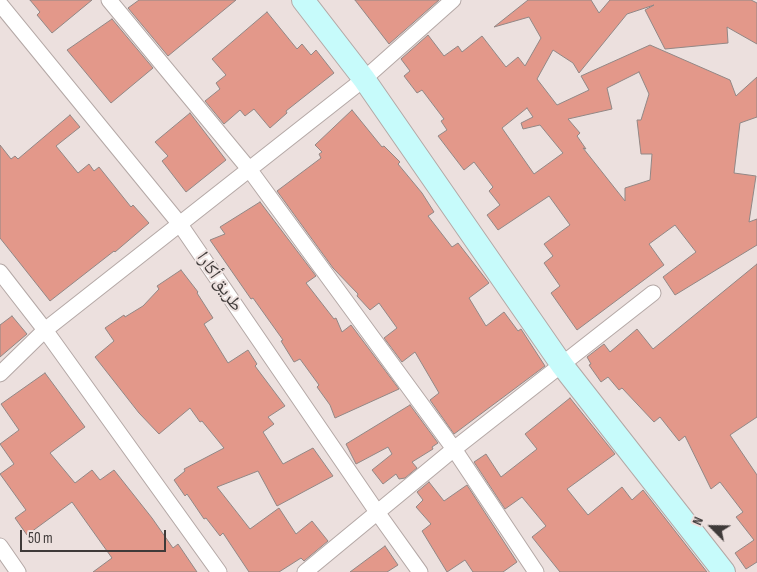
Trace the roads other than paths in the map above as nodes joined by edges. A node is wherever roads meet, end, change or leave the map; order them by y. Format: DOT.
graph roads {
  1 [pos="109,0"];
  2 [pos="303,0"];
  3 [pos="453,0"];
  4 [pos="0,4"];
  5 [pos="364,79"];
  6 [pos="249,169"];
  7 [pos="179,223"];
  8 [pos="0,272"];
  9 [pos="653,293"];
  10 [pos="45,330"];
  11 [pos="562,365"];
  12 [pos="0,374"];
  13 [pos="454,449"];
  14 [pos="377,512"];
  15 [pos="0,546"];
  16 [pos="18,572"];
  17 [pos="219,572"];
  18 [pos="305,572"];
  19 [pos="420,572"];
  20 [pos="536,572"];
  21 [pos="724,572"];
  1 -- 6 [label="street"];
  2 -- 5 [label="street"];
  3 -- 5 [label="street"];
  4 -- 7 [label="street, طريق أكارا"];
  5 -- 6 [label="street"];
  5 -- 11 [label="street"];
  6 -- 7 [label="street"];
  6 -- 13 [label="street"];
  7 -- 10 [label="street"];
  7 -- 14 [label="street, طريق أكارا"];
  8 -- 10 [label="street"];
  9 -- 11 [label="street"];
  10 -- 12 [label="street"];
  10 -- 17 [label="street"];
  11 -- 13 [label="street"];
  11 -- 21 [label="street"];
  13 -- 14 [label="street"];
  13 -- 20 [label="street"];
  14 -- 18 [label="street"];
  14 -- 19 [label="street, طريق أكارا"];
  15 -- 16 [label="street"];
}
